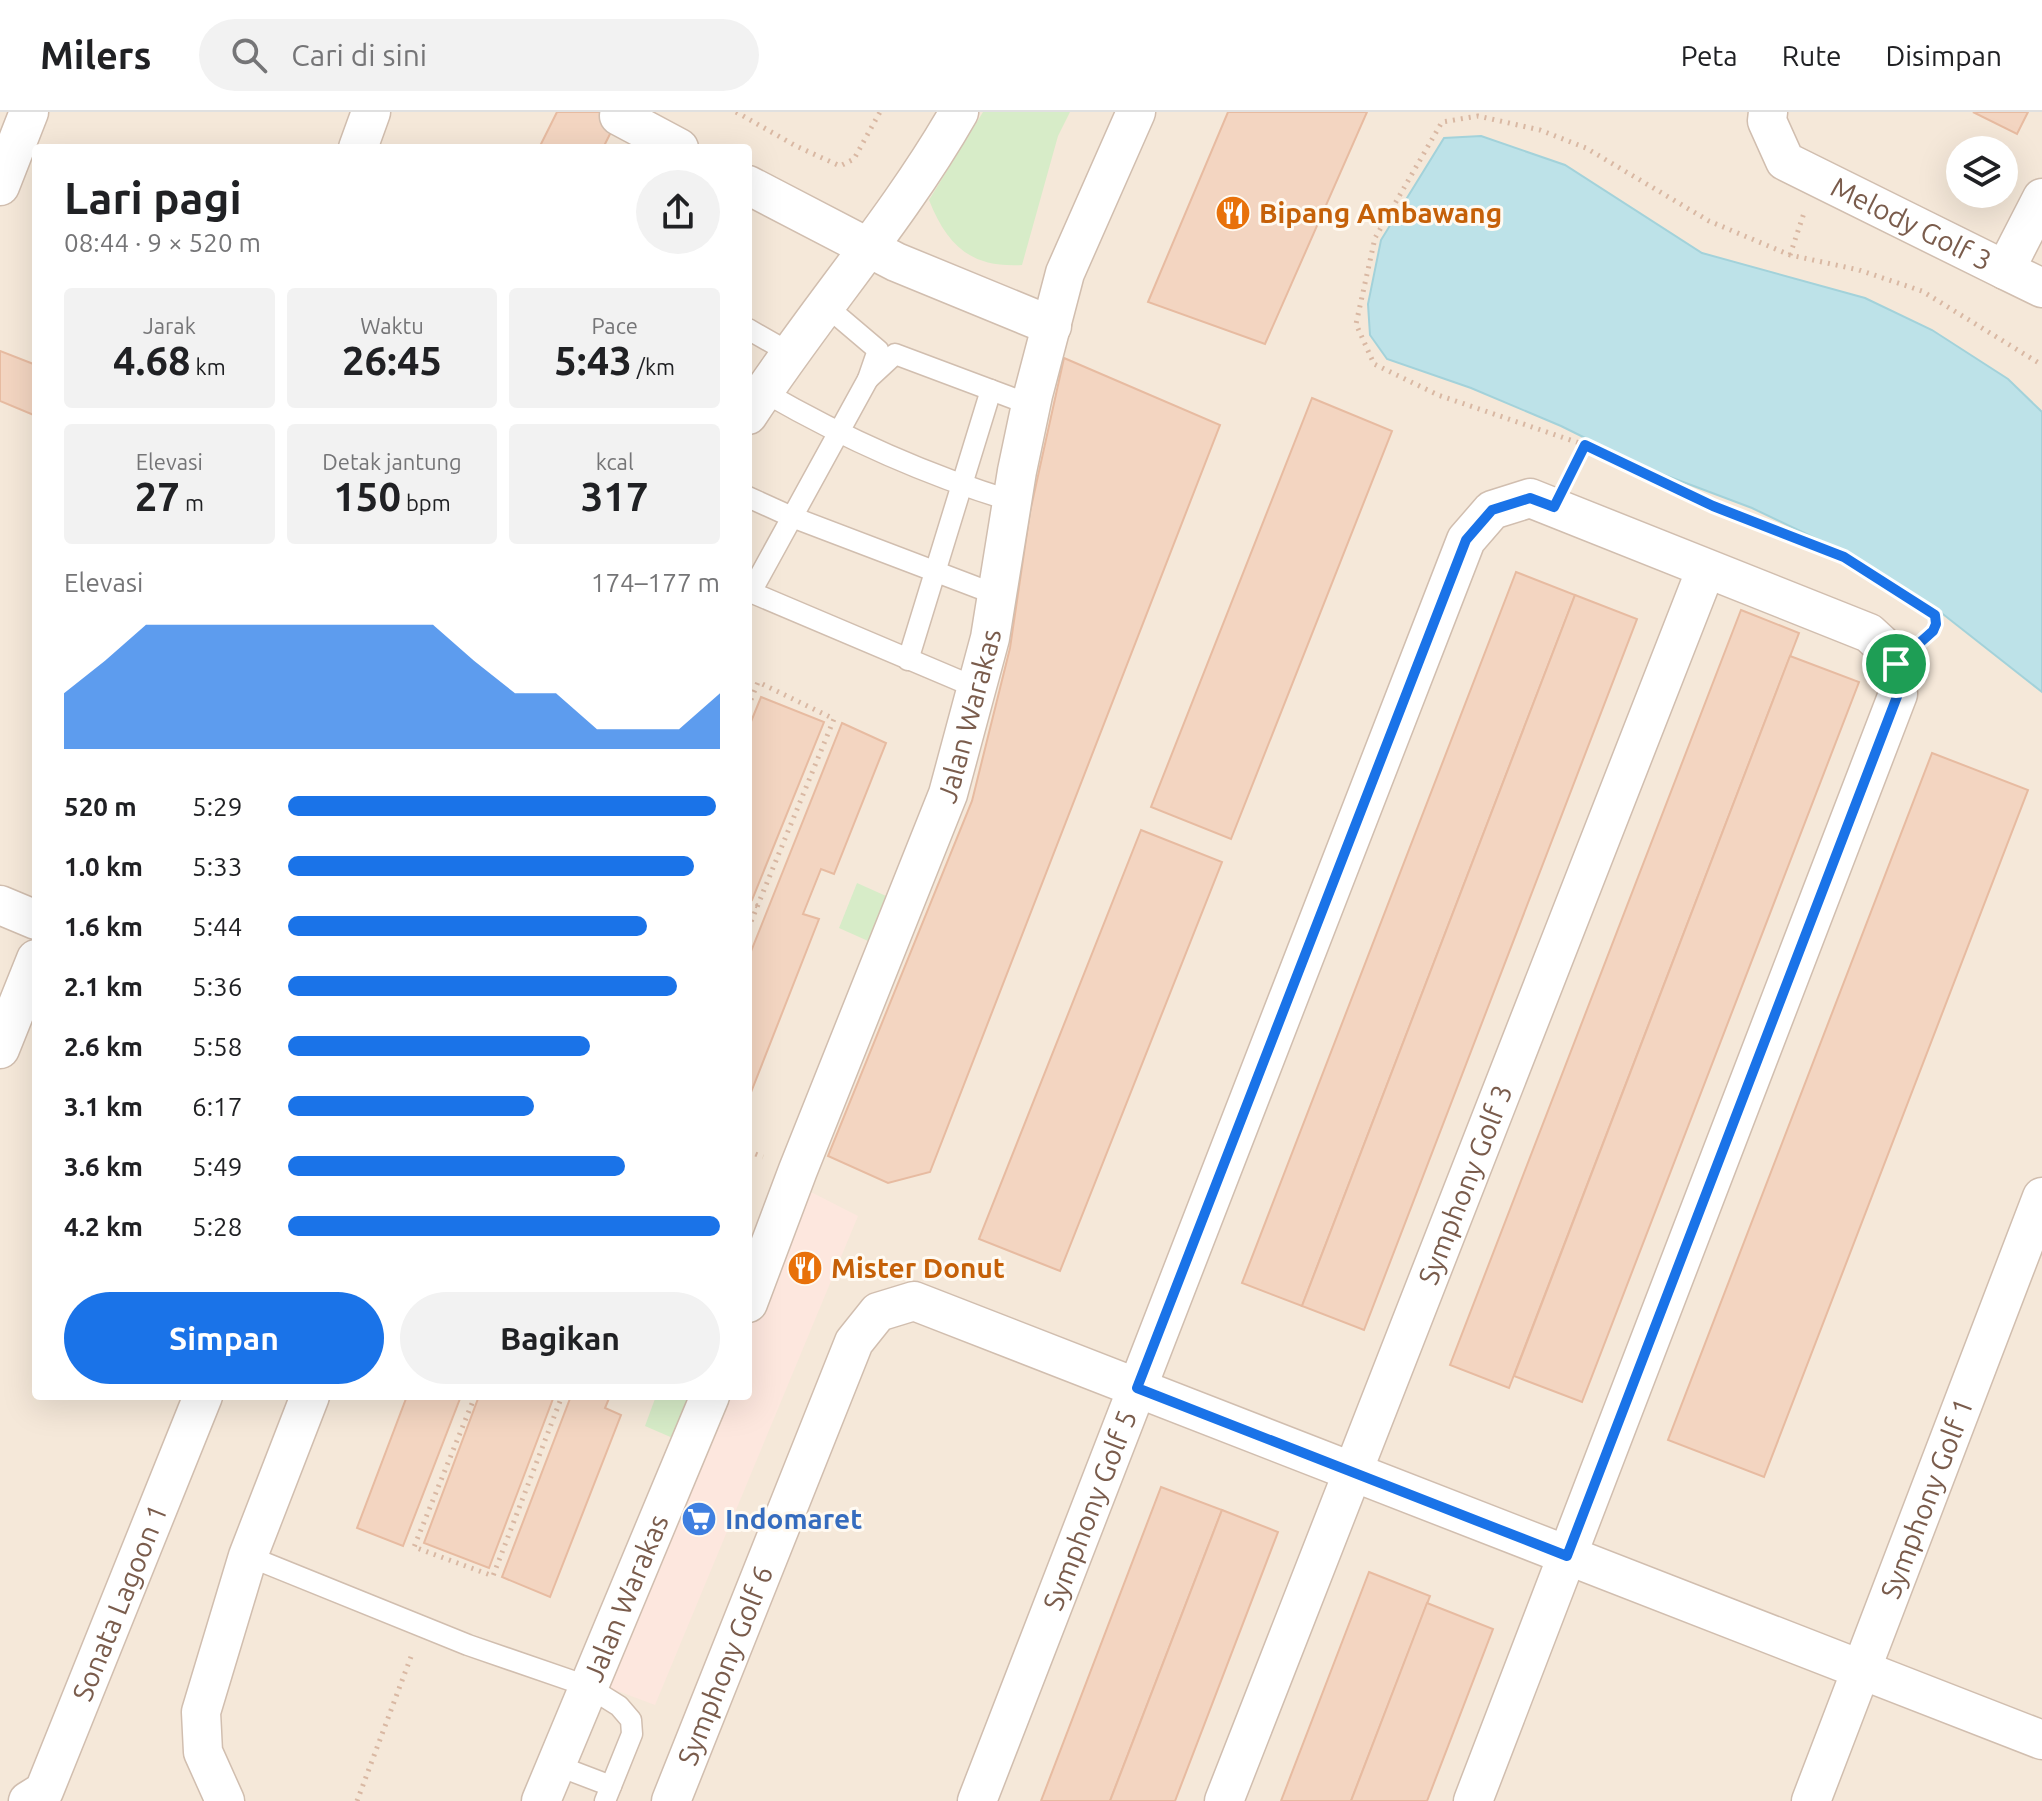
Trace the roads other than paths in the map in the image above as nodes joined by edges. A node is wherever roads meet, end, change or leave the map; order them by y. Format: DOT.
graph roads {
  1 [pos="29,112"];
  2 [pos="371,112"];
  3 [pos="959,112"];
  4 [pos="1136,112"];
  5 [pos="619,116"];
  6 [pos="1767,117"];
  7 [pos="359,144"];
  8 [pos="672,144"];
  9 [pos="0,186"];
  10 [pos="752,187"];
  11 [pos="2042,198"];
  12 [pos="869,248"];
  13 [pos="2005,270"];
  14 [pos="2042,288"];
  15 [pos="825,305"];
  16 [pos="1052,326"];
  17 [pos="752,331"];
  18 [pos="790,353"];
  19 [pos="868,379"];
  20 [pos="991,390"];
  21 [pos="756,403"];
  22 [pos="1031,405"];
  23 [pos="839,432"];
  24 [pos="962,486"];
  25 [pos="752,499"];
  26 [pos="1012,501"];
  27 [pos="792,517"];
  28 [pos="1706,569"];
  29 [pos="936,572"];
  30 [pos="752,587"];
  31 [pos="752,593"];
  32 [pos="997,595"];
  33 [pos="908,660"];
  34 [pos="977,688"];
  35 [pos="0,905"];
  36 [pos="32,918"];
  37 [pos="32,969"];
  38 [pos="0,1049"];
  39 [pos="2042,1197"];
  40 [pos="752,1292"];
  41 [pos="1137,1388"];
  42 [pos="201,1400"];
  43 [pos="308,1400"];
  44 [pos="708,1400"];
  45 [pos="1352,1472"];
  46 [pos="248,1556"];
  47 [pos="1567,1556"];
  48 [pos="1861,1670"];
  49 [pos="587,1686"];
  50 [pos="2042,1740"];
  51 [pos="556,1765"];
  52 [pos="608,1794"];
  53 [pos="28,1801"];
  54 [pos="225,1801"];
  55 [pos="541,1801"];
  56 [pos="671,1801"];
  57 [pos="977,1801"];
  58 [pos="1224,1801"];
  59 [pos="1473,1801"];
  60 [pos="1811,1801"];
  1 -- 9 [label="street"];
  2 -- 7 [label="street"];
  3 -- 12 [label="street"];
  4 -- 16 [label="street, Jalan Warakas"];
  5 -- 8 [label="street"];
  6 -- 13 [label="street, Melody Golf 3"];
  10 -- 12 [label="street"];
  11 -- 13 [label="street, Melody Golf 3"];
  12 -- 15 [label="street"];
  12 -- 16 [label="street"];
  13 -- 14 [label="street"];
  15 -- 18 [label="street"];
  15 -- 19 [label="lane"];
  16 -- 22 [label="street, Jalan Warakas"];
  17 -- 18 [label="lane"];
  18 -- 21 [label="street"];
  19 -- 20 [label="lane"];
  19 -- 23 [label="lane"];
  20 -- 22 [label="lane"];
  20 -- 24 [label="lane"];
  21 -- 23 [label="lane"];
  22 -- 26 [label="street, Jalan Warakas"];
  23 -- 24 [label="lane"];
  23 -- 27 [label="lane"];
  24 -- 26 [label="lane"];
  24 -- 29 [label="lane"];
  25 -- 27 [label="lane"];
  26 -- 32 [label="street, Jalan Warakas"];
  27 -- 29 [label="lane"];
  27 -- 30 [label="lane"];
  28 -- 41 [label="street, Symphony Golf 5"];
  28 -- 45 [label="street, Symphony Golf 3"];
  28 -- 47 [label="street"];
  29 -- 32 [label="lane"];
  29 -- 33 [label="lane"];
  31 -- 33 [label="lane"];
  32 -- 34 [label="street, Jalan Warakas"];
  33 -- 34 [label="lane"];
  34 -- 40 [label="street, Jalan Warakas"];
  35 -- 36 [label="street"];
  37 -- 38 [label="street"];
  39 -- 48 [label="street, Symphony Golf 1"];
  41 -- 45 [label="street"];
  41 -- 56 [label="street, Symphony Golf 6"];
  41 -- 57 [label="street, Symphony Golf 5"];
  42 -- 53 [label="street, Sonata Lagoon 1"];
  43 -- 46 [label="street"];
  44 -- 49 [label="street, Jalan Warakas"];
  45 -- 47 [label="street"];
  45 -- 58 [label="street, Symphony Golf 3"];
  46 -- 49 [label="lane"];
  46 -- 54 [label="street"];
  47 -- 48 [label="street"];
  47 -- 59 [label="street"];
  48 -- 50 [label="street"];
  48 -- 60 [label="street, Symphony Golf 1"];
  49 -- 51 [label="street, Jalan Warakas"];
  49 -- 52 [label="lane"];
  51 -- 52 [label="lane"];
  51 -- 55 [label="street, Jalan Warakas"];
}
